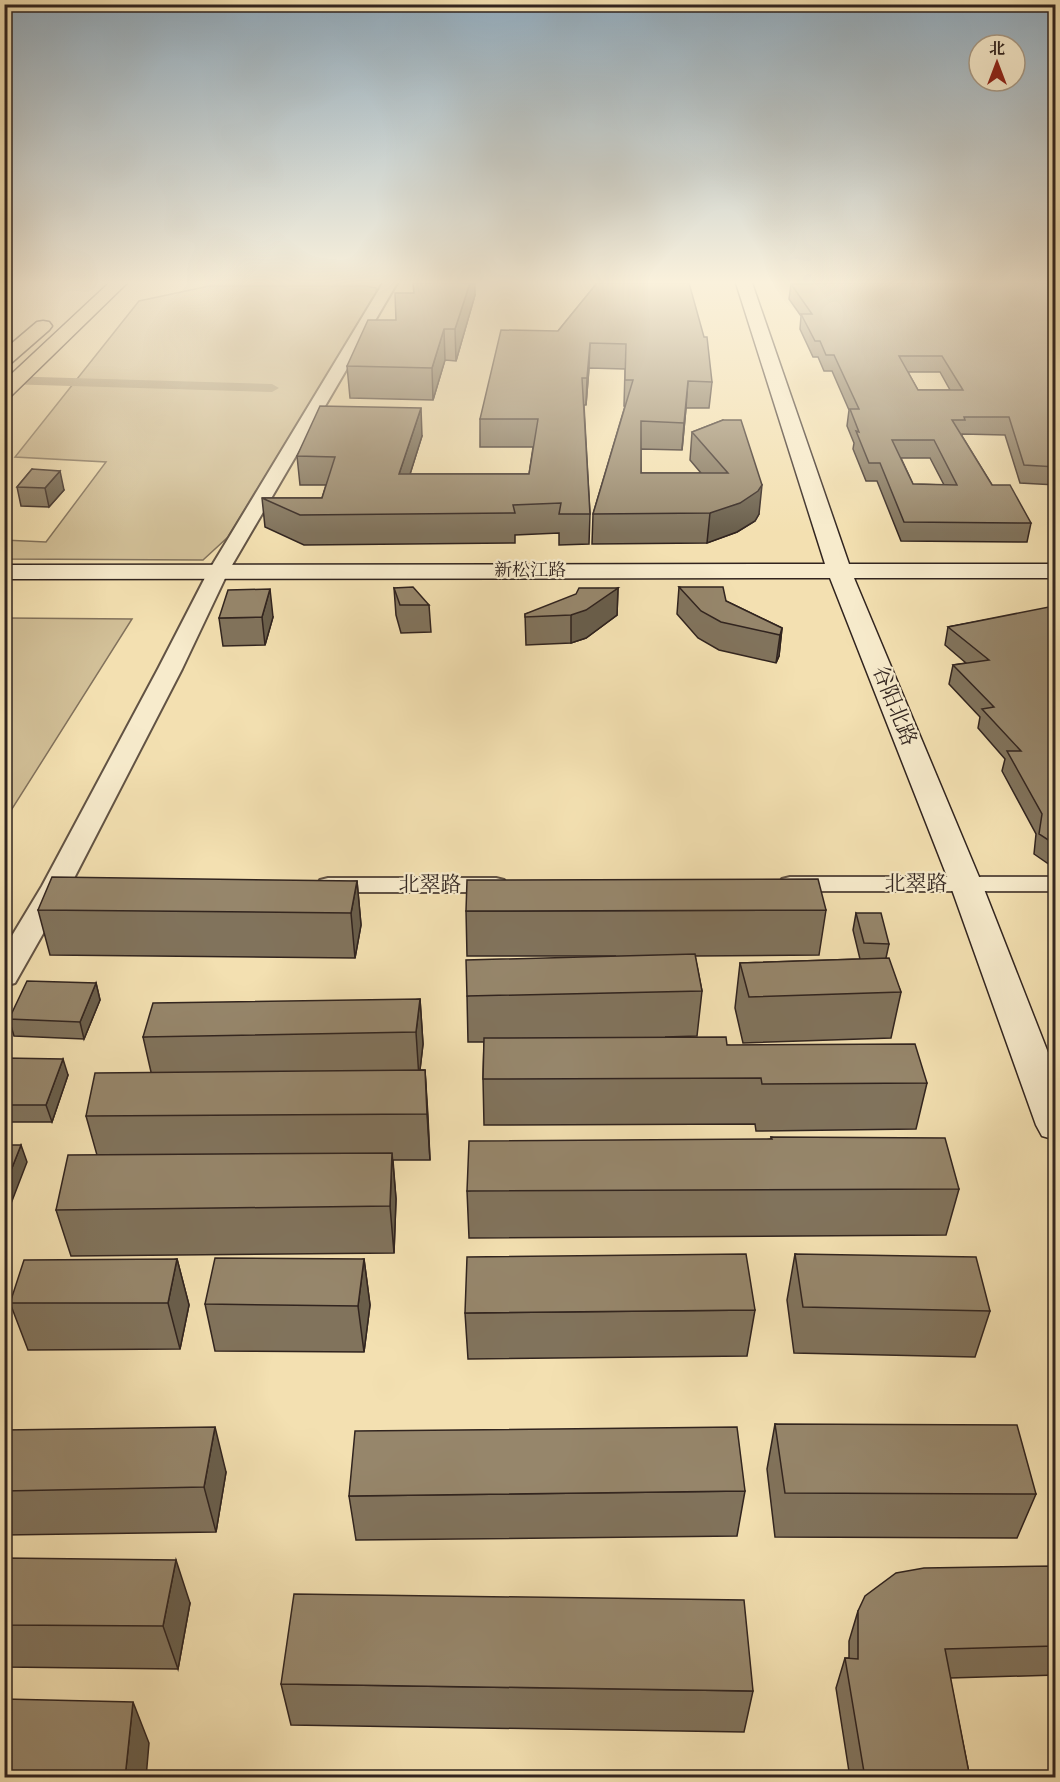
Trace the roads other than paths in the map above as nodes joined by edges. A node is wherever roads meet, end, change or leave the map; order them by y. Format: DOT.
graph roads {
  1 [pos="32,366"];
  2 [pos="341,366"];
  3 [pos="772,366"];
  4 [pos="12,385"];
  5 [pos="1056,571"];
  6 [pos="4,572"];
  7 [pos="842,577"];
  8 [pos="215,578"];
  9 [pos="1056,584"];
  10 [pos="4,585"];
  11 [pos="774,884"];
  12 [pos="966,884"];
  13 [pos="1056,884"];
  14 [pos="307,885"];
  15 [pos="523,885"];
  16 [pos="4,976"];
  17 [pos="1056,1125"];
  1 -- 4 [label="main road"];
  2 -- 8 [label="street"];
  3 -- 7 [label="main road, 谷阳北路"];
  5 -- 7 [label="main road, 新松江路"];
  6 -- 8 [label="main road, 新松江路"];
  7 -- 8 [label="main road, 新松江路"];
  7 -- 9 [label="main road, 新松江路"];
  7 -- 12 [label="main road, 谷阳北路"];
  8 -- 10 [label="main road, 新松江路"];
  8 -- 16 [label="street"];
  11 -- 12 [label="street, 北翠路"];
  12 -- 13 [label="street, 北翠路"];
  12 -- 17 [label="main road, 谷阳北路"];
  14 -- 15 [label="street, 北翠路"];
}
